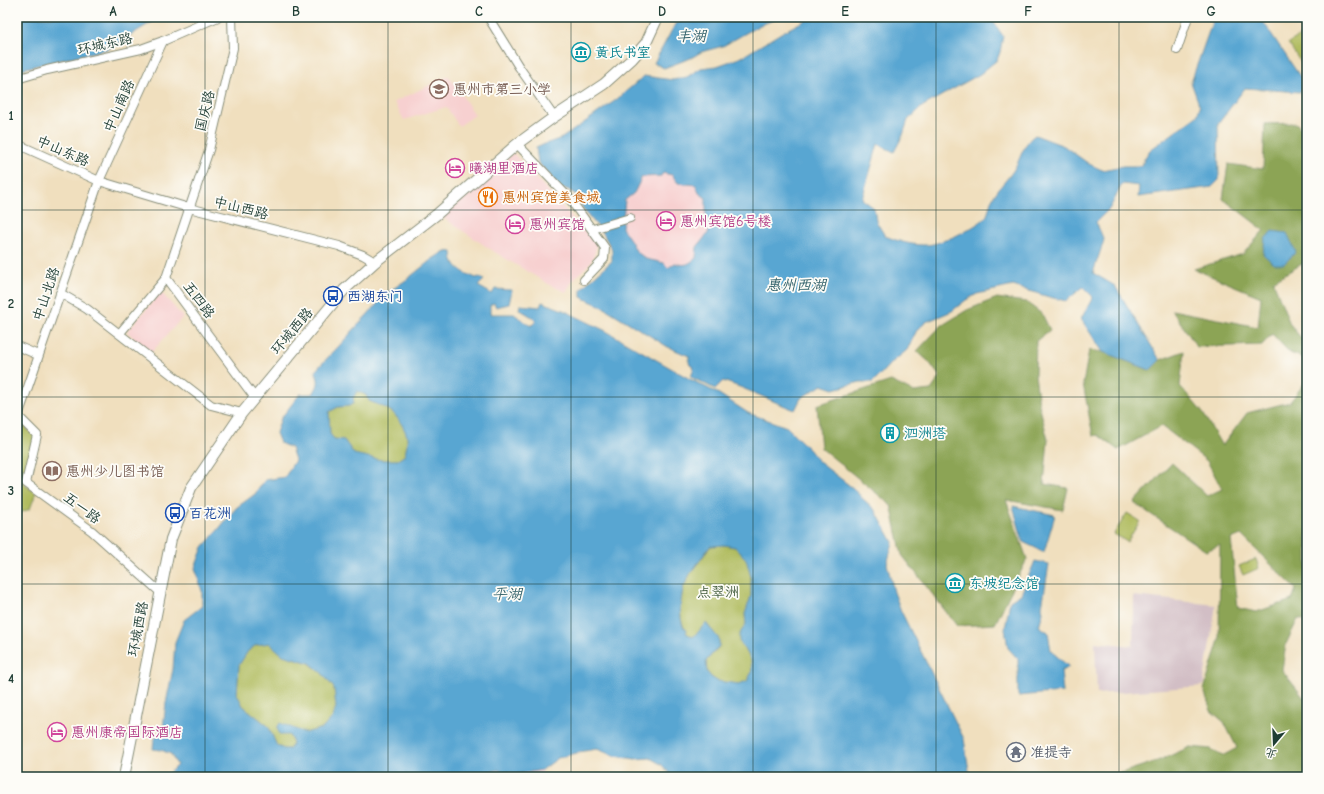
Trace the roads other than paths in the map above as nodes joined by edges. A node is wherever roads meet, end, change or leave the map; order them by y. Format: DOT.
graph roads {
  1 [pos="218,17"];
  2 [pos="232,17"];
  3 [pos="488,17"];
  4 [pos="658,17"];
  5 [pos="1188,17"];
  6 [pos="164,41"];
  7 [pos="1177,50"];
  8 [pos="17,79"];
  9 [pos="554,117"];
  10 [pos="17,144"];
  11 [pos="517,144"];
  12 [pos="99,182"];
  13 [pos="189,208"];
  14 [pos="630,218"];
  15 [pos="593,229"];
  16 [pos="375,262"];
  17 [pos="166,278"];
  18 [pos="584,280"];
  19 [pos="60,293"];
  20 [pos="120,333"];
  21 [pos="17,346"];
  22 [pos="38,355"];
  23 [pos="255,398"];
  24 [pos="242,413"];
  25 [pos="18,416"];
  26 [pos="160,592"];
  27 [pos="124,777"];
  1 -- 6 [label="street, 环城东路"];
  2 -- 13 [label="street, 国庆路"];
  3 -- 9 [label="street"];
  4 -- 9 [label="main road, 环城西路"];
  5 -- 7 [label="street"];
  6 -- 8 [label="street, 环城东路"];
  6 -- 12 [label="street, 中山南路"];
  9 -- 11 [label="main road, 环城西路"];
  10 -- 12 [label="street, 中山东路"];
  11 -- 15 [label="street"];
  11 -- 16 [label="main road, 环城西路"];
  12 -- 13 [label="street, 中山西路"];
  12 -- 19 [label="street, 中山北路"];
  13 -- 16 [label="street, 中山西路"];
  13 -- 17 [label="street, 五四路"];
  14 -- 15 [label="street"];
  15 -- 18 [label="street"];
  16 -- 23 [label="main road, 环城西路"];
  17 -- 20 [label="street"];
  17 -- 23 [label="street, 五四路"];
  19 -- 20 [label="street"];
  19 -- 22 [label="street, 中山北路"];
  20 -- 24 [label="street"];
  21 -- 22 [label="street"];
  22 -- 25 [label="street, 中山北路"];
  23 -- 24 [label="main road, 环城西路"];
  24 -- 26 [label="main road, 环城西路"];
  25 -- 26 [label="street, 五一路"];
  26 -- 27 [label="main road, 环城西路"];
}
